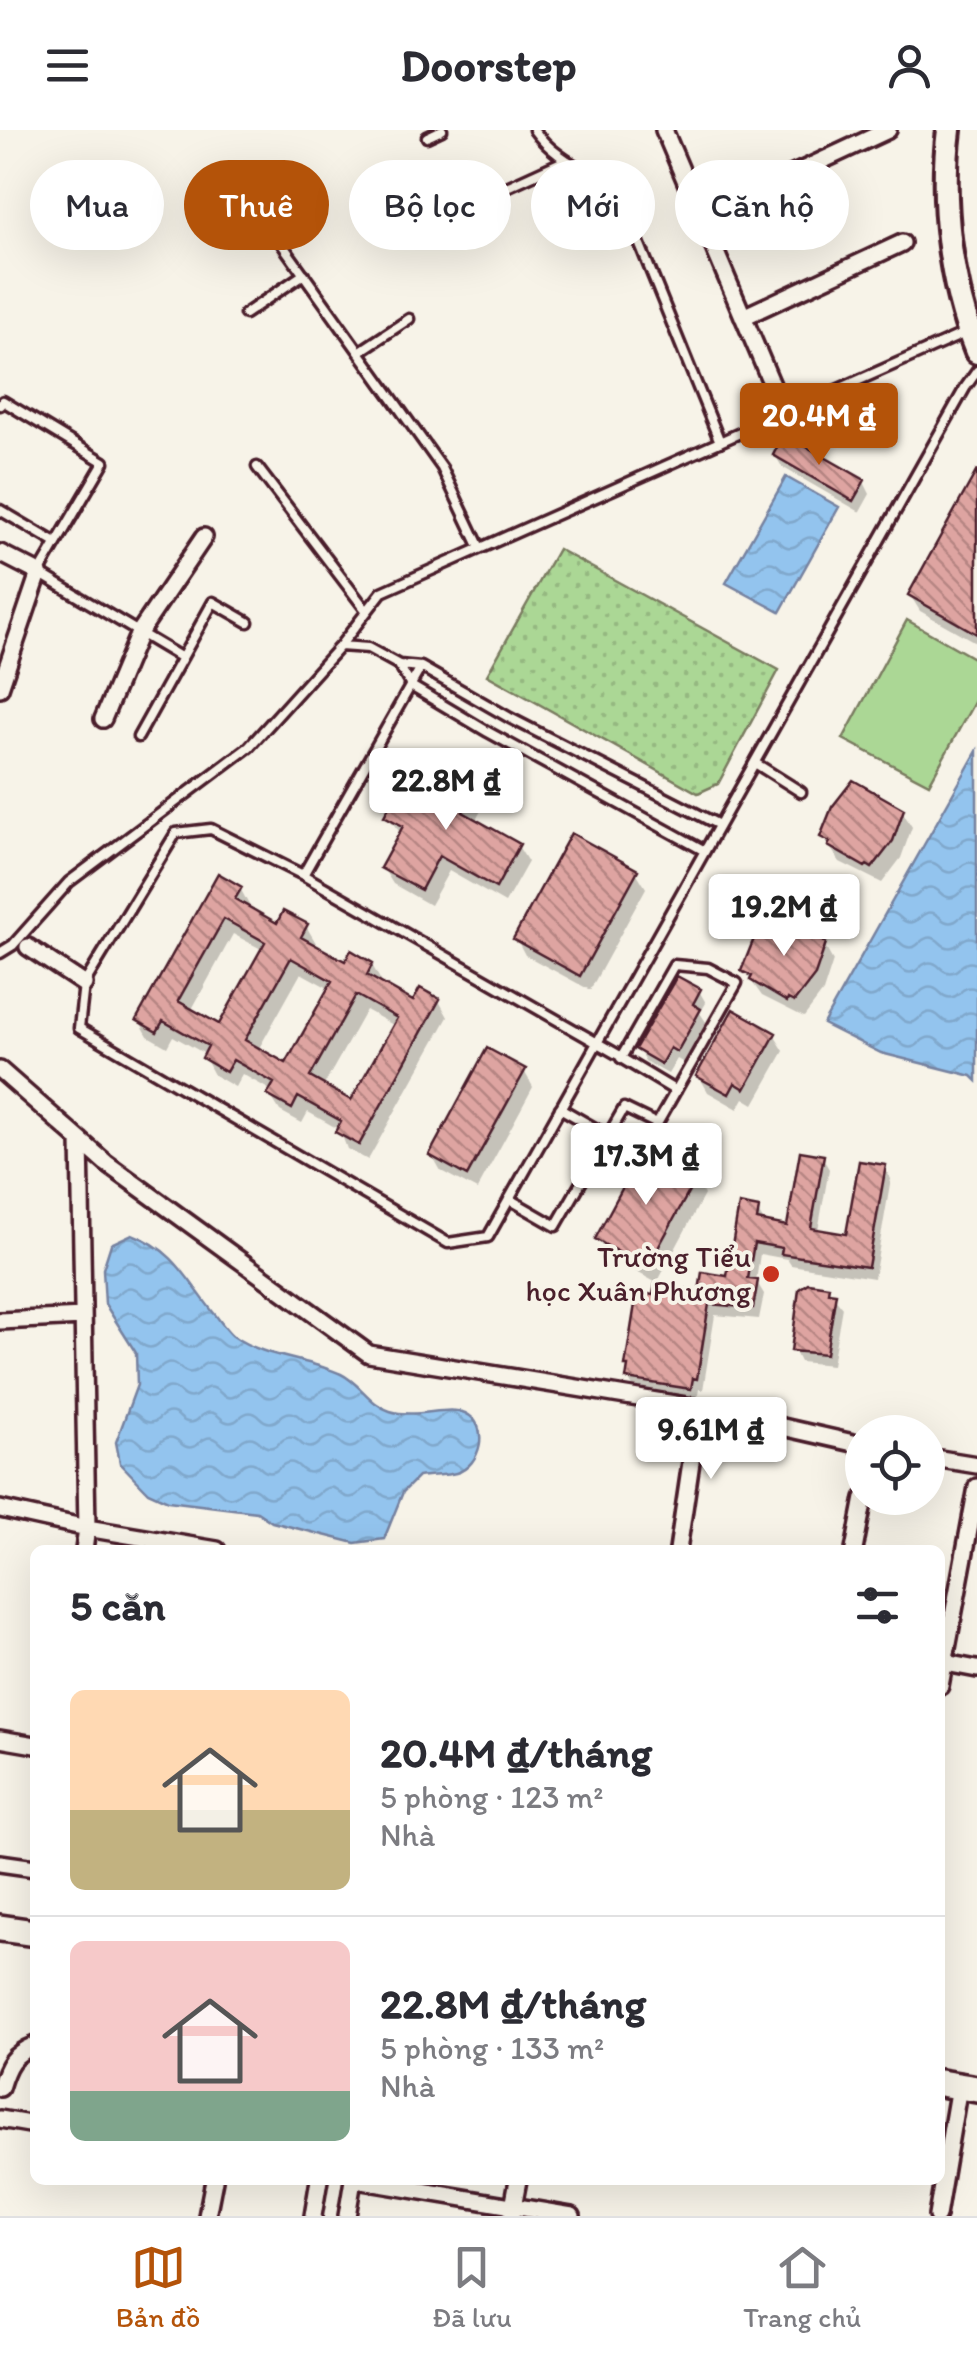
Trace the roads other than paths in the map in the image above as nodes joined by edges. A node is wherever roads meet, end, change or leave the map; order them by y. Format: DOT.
graph roads {
  1 [pos="442,130"];
  2 [pos="534,130"];
  3 [pos="664,130"];
  4 [pos="888,130"];
  5 [pos="950,130"];
  6 [pos="427,137"];
  7 [pos="566,160"];
  8 [pos="677,160"];
  9 [pos="823,160"];
  10 [pos="902,243"];
  11 [pos="287,250"];
  12 [pos="642,250"];
  13 [pos="715,250"];
  14 [pos="304,274"];
  15 [pos="245,314"];
  16 [pos="743,317"];
  17 [pos="408,319"];
  18 [pos="973,342"];
  19 [pos="359,352"];
  20 [pos="977,371"];
  21 [pos="0,405"];
  22 [pos="784,413"];
  23 [pos="720,442"];
  24 [pos="257,466"];
  25 [pos="0,510"];
  26 [pos="204,537"];
  27 [pos="56,542"];
  28 [pos="480,548"];
  29 [pos="0,553"];
  30 [pos="38,573"];
  31 [pos="366,610"];
  32 [pos="248,622"];
  33 [pos="140,633"];
  34 [pos="340,646"];
  35 [pos="182,658"];
  36 [pos="399,665"];
  37 [pos="421,667"];
  38 [pos="411,686"];
  39 [pos="0,688"];
  40 [pos="103,719"];
  41 [pos="138,738"];
  42 [pos="754,763"];
  43 [pos="801,792"];
  44 [pos="719,826"];
  45 [pos="705,851"];
  46 [pos="304,876"];
  47 [pos="23,944"];
  48 [pos="0,953"];
  49 [pos="84,984"];
  50 [pos="597,1043"];
  51 [pos="622,1057"];
  52 [pos="0,1070"];
  53 [pos="676,1091"];
  54 [pos="560,1108"];
  55 [pos="608,1135"];
  56 [pos="80,1140"];
  57 [pos="509,1198"];
  58 [pos="83,1317"];
  59 [pos="0,1321"];
  60 [pos="699,1408"];
  61 [pos="845,1440"];
  62 [pos="945,1459"];
  63 [pos="977,1465"];
  64 [pos="977,1486"];
  65 [pos="0,1509"];
  66 [pos="861,1515"];
  67 [pos="88,1528"];
  68 [pos="85,1545"];
  69 [pos="185,1545"];
  70 [pos="679,1545"];
  71 [pos="855,1545"];
  72 [pos="945,1647"];
  73 [pos="945,1663"];
  74 [pos="977,1669"];
  75 [pos="0,1739"];
  76 [pos="30,1744"];
  77 [pos="0,1863"];
  78 [pos="30,1867"];
  79 [pos="0,1928"];
  80 [pos="30,1933"];
  81 [pos="30,2048"];
  82 [pos="959,2086"];
  83 [pos="0,2088"];
  84 [pos="0,2119"];
  85 [pos="30,2124"];
  86 [pos="945,2169"];
  87 [pos="213,2185"];
  88 [pos="319,2185"];
  89 [pos="353,2185"];
  90 [pos="517,2185"];
  91 [pos="942,2185"];
  92 [pos="437,2187"];
  93 [pos="512,2211"];
  94 [pos="206,2216"];
  95 [pos="313,2216"];
  96 [pos="347,2216"];
  97 [pos="572,2216"];
  98 [pos="937,2216"];
  1 -- 6 [label="lane"];
  2 -- 7 [label="lane"];
  3 -- 8 [label="street"];
  4 -- 9 [label="street"];
  5 -- 18 [label="street"];
  10 -- 16 [label="street"];
  11 -- 14 [label="lane"];
  12 -- 23 [label="lane"];
  13 -- 16 [label="street"];
  14 -- 15 [label="lane"];
  14 -- 19 [label="lane"];
  16 -- 22 [label="street"];
  17 -- 19 [label="lane"];
  18 -- 22 [label="lane"];
  19 -- 28 [label="lane"];
  20 -- 42 [label="lane"];
  21 -- 27 [label="lane"];
  22 -- 23 [label="lane"];
  23 -- 28 [label="lane"];
  24 -- 31 [label="lane"];
  25 -- 27 [label="lane"];
  26 -- 33 [label="street"];
  27 -- 30 [label="lane"];
  28 -- 31 [label="lane"];
  29 -- 30 [label="street"];
  30 -- 33 [label="lane"];
  30 -- 39 [label="street"];
  31 -- 34 [label="lane"];
  32 -- 35 [label="lane"];
  33 -- 35 [label="lane"];
  33 -- 40 [label="street"];
  34 -- 36 [label="lane"];
  34 -- 47 [label="lane"];
  35 -- 41 [label="lane"];
  36 -- 37 [label="lane"];
  36 -- 38 [label="lane"];
  37 -- 38 [label="lane"];
  37 -- 44 [label="lane"];
  38 -- 45 [label="lane"];
  38 -- 46 [label="lane"];
  42 -- 43 [label="lane"];
  42 -- 44 [label="lane"];
  44 -- 45 [label="lane"];
  45 -- 50 [label="lane"];
  46 -- 49 [label="lane"];
  46 -- 50 [label="lane"];
  47 -- 48 [label="lane"];
  47 -- 49 [label="street"];
  49 -- 57 [label="lane"];
  50 -- 51 [label="lane"];
  50 -- 54 [label="lane"];
  51 -- 53 [label="lane"];
  51 -- 53 [label="lane"];
  52 -- 56 [label="street"];
  53 -- 55 [label="lane"];
  54 -- 55 [label="lane"];
  54 -- 57 [label="lane"];
  55 -- 57 [label="lane"];
  56 -- 58 [label="street"];
  56 -- 60 [label="street"];
  58 -- 59 [label="street"];
  58 -- 67 [label="street"];
  60 -- 61 [label="street"];
  60 -- 70 [label="street"];
  62 -- 63 [label="street"];
  64 -- 72 [label="street"];
  65 -- 67 [label="street"];
  66 -- 71 [label="street"];
  67 -- 68 [label="street"];
  67 -- 69 [label="street"];
  73 -- 74 [label="street"];
  75 -- 76 [label="street"];
  77 -- 78 [label="street"];
  79 -- 80 [label="main road"];
  81 -- 83 [label="street"];
  82 -- 86 [label="street"];
  84 -- 85 [label="street"];
  87 -- 94 [label="street"];
  88 -- 95 [label="street"];
  89 -- 96 [label="street"];
  90 -- 93 [label="street"];
  91 -- 98 [label="street"];
  92 -- 93 [label="street"];
  93 -- 97 [label="street"];
}
